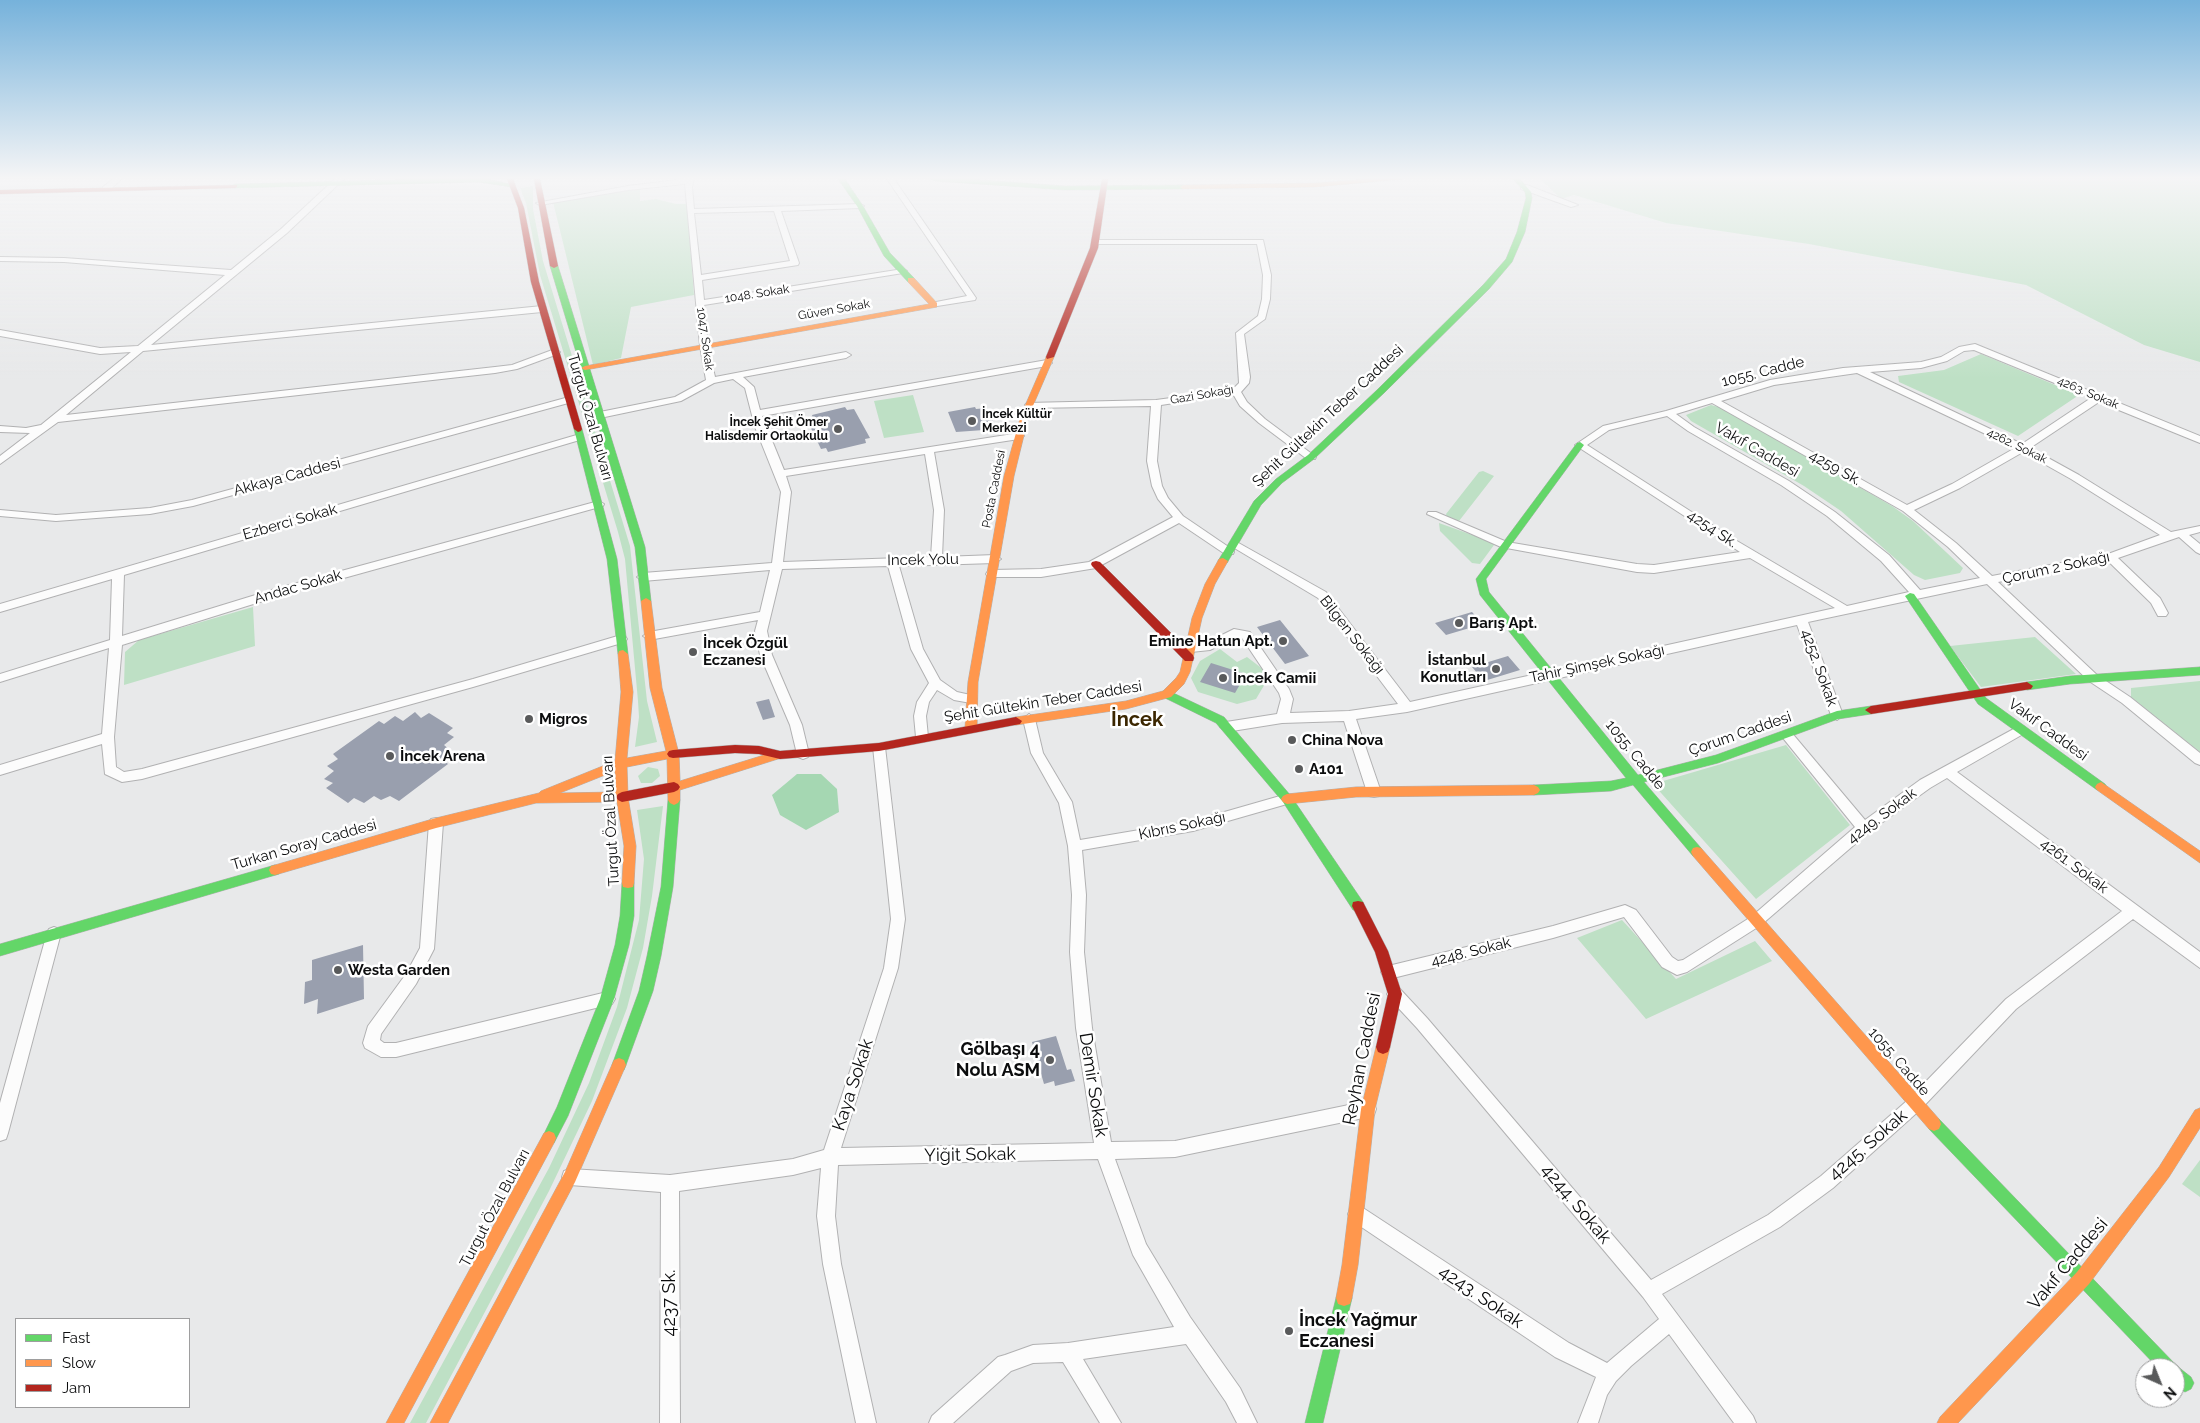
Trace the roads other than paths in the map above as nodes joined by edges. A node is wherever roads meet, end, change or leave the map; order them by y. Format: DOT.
graph roads {
  1 [pos="267,245"];
  2 [pos="528,245"];
  3 [pos="549,245"];
  4 [pos="694,245"];
  5 [pos="789,245"];
  6 [pos="882,245"];
  7 [pos="936,245"];
  8 [pos="1094,245"];
  9 [pos="1261,245"];
  10 [pos="1517,245"];
  11 [pos="0,259"];
  12 [pos="903,270"];
  13 [pos="233,273"];
  14 [pos="697,278"];
  15 [pos="700,303"];
  16 [pos="934,306"];
  17 [pos="542,308"];
  18 [pos="0,333"];
  19 [pos="704,346"];
  20 [pos="1976,347"];
  21 [pos="139,349"];
  22 [pos="555,352"];
  23 [pos="846,355"];
  24 [pos="1047,363"];
  25 [pos="585,368"];
  26 [pos="1858,370"];
  27 [pos="735,376"];
  28 [pos="711,381"];
  29 [pos="1235,390"];
  30 [pos="2098,398"];
  31 [pos="569,400"];
  32 [pos="1713,400"];
  33 [pos="1156,404"];
  34 [pos="1030,405"];
  35 [pos="1669,413"];
  36 [pos="756,414"];
  37 [pos="600,415"];
  38 [pos="55,419"];
  39 [pos="43,427"];
  40 [pos="2200,427"];
  41 [pos="0,429"];
  42 [pos="2189,435"];
  43 [pos="1019,436"];
  44 [pos="580,437"];
  45 [pos="2200,440"];
  46 [pos="1580,444"];
  47 [pos="2023,448"];
  48 [pos="929,450"];
  49 [pos="1311,457"];
  50 [pos="0,461"];
  51 [pos="780,474"];
  52 [pos="599,504"];
  53 [pos="1907,509"];
  54 [pos="0,513"];
  55 [pos="1432,514"];
  56 [pos="1179,518"];
  57 [pos="2200,529"];
  58 [pos="2181,533"];
  59 [pos="2169,536"];
  60 [pos="1505,545"];
  61 [pos="1232,548"];
  62 [pos="2200,550"];
  63 [pos="1751,554"];
  64 [pos="2110,558"];
  65 [pos="994,559"];
  66 [pos="936,560"];
  67 [pos="892,561"];
  68 [pos="1096,564"];
  69 [pos="777,566"];
  70 [pos="118,573"];
  71 [pos="992,574"];
  72 [pos="643,577"];
  73 [pos="1990,581"];
  74 [pos="1914,595"];
  75 [pos="0,608"];
  76 [pos="1846,610"];
  77 [pos="2162,613"];
  78 [pos="765,615"];
  79 [pos="1801,620"];
  80 [pos="649,636"];
  81 [pos="621,638"];
  82 [pos="116,641"];
  83 [pos="1190,653"];
  84 [pos="2200,671"];
  85 [pos="1550,674"];
  86 [pos="0,678"];
  87 [pos="2093,678"];
  88 [pos="935,683"];
  89 [pos="1167,694"];
  90 [pos="1978,696"];
  91 [pos="971,700"];
  92 [pos="1407,707"];
  93 [pos="1836,715"];
  94 [pos="1349,716"];
  95 [pos="1282,718"];
  96 [pos="1029,719"];
  97 [pos="1226,726"];
  98 [pos="971,728"];
  99 [pos="2021,730"];
  100 [pos="1787,735"];
  101 [pos="108,737"];
  102 [pos="922,737"];
  103 [pos="878,747"];
  104 [pos="673,754"];
  105 [pos="780,754"];
  106 [pos="803,754"];
  107 [pos="2200,760"];
  108 [pos="621,764"];
  109 [pos="0,770"];
  110 [pos="1947,772"];
  111 [pos="1636,781"];
  112 [pos="674,787"];
  113 [pos="1374,792"];
  114 [pos="622,797"];
  115 [pos="536,798"];
  116 [pos="1287,799"];
  117 [pos="436,823"];
  118 [pos="1864,828"];
  119 [pos="1075,846"];
  120 [pos="2200,858"];
  121 [pos="2133,910"];
  122 [pos="1756,920"];
  123 [pos="1553,932"];
  124 [pos="54,934"];
  125 [pos="0,950"];
  126 [pos="2200,961"];
  127 [pos="1389,972"];
  128 [pos="1395,994"];
  129 [pos="607,999"];
  130 [pos="1915,1104"];
  131 [pos="1368,1108"];
  132 [pos="2200,1115"];
  133 [pos="0,1133"];
  134 [pos="1104,1152"];
  135 [pos="830,1157"];
  136 [pos="570,1177"];
  137 [pos="670,1184"];
  138 [pos="1357,1214"];
  139 [pos="2083,1278"];
  140 [pos="1649,1291"];
  141 [pos="1671,1321"];
  142 [pos="1190,1334"];
  143 [pos="1068,1352"];
  144 [pos="2160,1358"];
  145 [pos="1609,1374"];
  146 [pos="395,1423"];
  147 [pos="439,1423"];
  148 [pos="670,1423"];
  149 [pos="866,1423"];
  150 [pos="939,1423"];
  151 [pos="1111,1423"];
  152 [pos="1247,1423"];
  153 [pos="1314,1423"];
  154 [pos="1588,1423"];
  155 [pos="1746,1423"];
  156 [pos="1946,1423"];
  1 -- 13 [label="street"];
  2 -- 17 [label="street, Turgut Özal Bulvarı"];
  3 -- 25 [label="street, Turgut Özal Bulvarı"];
  4 -- 14 [label="street, 1047. Sokak"];
  5 -- 14 [label="street"];
  6 -- 12 [label="street"];
  7 -- 16 [label="street"];
  8 -- 24 [label="street, Posta Caddesi"];
  9 -- 29 [label="street, Gazi Sokağı"];
  10 -- 49 [label="street, Şehit Gültekin Teber Caddesi"];
  11 -- 13 [label="street"];
  12 -- 15 [label="street, 1048. Sokak"];
  12 -- 16 [label="street"];
  13 -- 21 [label="street"];
  14 -- 15 [label="street, 1047. Sokak"];
  15 -- 19 [label="street, 1047. Sokak"];
  16 -- 19 [label="street, Güven Sokak"];
  17 -- 21 [label="street"];
  17 -- 22 [label="street, Turgut Özal Bulvarı"];
  18 -- 21 [label="street"];
  19 -- 25 [label="street, Güven Sokak"];
  19 -- 28 [label="street, 1047. Sokak"];
  20 -- 26 [label="street, 1055. Cadde"];
  20 -- 30 [label="street, 4263. Sokak"];
  21 -- 38 [label="street"];
  22 -- 31 [label="street, Turgut Özal Bulvarı"];
  22 -- 38 [label="street"];
  23 -- 27 [label="street"];
  24 -- 34 [label="street, Posta Caddesi"];
  24 -- 36 [label="street"];
  25 -- 37 [label="street, Turgut Özal Bulvarı"];
  26 -- 32 [label="street, 1055. Cadde"];
  26 -- 47 [label="street, 4262. Sokak"];
  27 -- 28 [label="street"];
  27 -- 36 [label="street"];
  28 -- 37 [label="street, 1047. Sokak"];
  29 -- 33 [label="street, Gazi Sokağı"];
  29 -- 49 [label="street"];
  30 -- 42 [label="street, 4263. Sokak"];
  30 -- 47 [label="street"];
  31 -- 44 [label="street, Turgut Özal Bulvarı"];
  31 -- 54 [label="street, Akkaya Caddesi"];
  32 -- 35 [label="street, 1055. Cadde"];
  32 -- 53 [label="street, 4259 Sk."];
  33 -- 34 [label="street"];
  33 -- 56 [label="street, Gazi Sokağı"];
  34 -- 43 [label="street, Posta Caddesi"];
  35 -- 46 [label="street, 1055. Cadde"];
  35 -- 74 [label="street, Vakıf Caddesi"];
  36 -- 51 [label="street"];
  37 -- 72 [label="street, Turgut Özal Bulvarı"];
  38 -- 39 [label="street"];
  39 -- 41 [label="street"];
  39 -- 50 [label="street"];
  40 -- 42 [label="street"];
  42 -- 45 [label="street, 4263. Sokak"];
  43 -- 48 [label="street"];
  43 -- 65 [label="street, Posta Caddesi"];
  44 -- 52 [label="street, Turgut Özal Bulvarı"];
  44 -- 70 [label="street, Ezberci Sokak"];
  46 -- 60 [label="street, 1055. Cadde"];
  46 -- 63 [label="street, 4254 Sk."];
  47 -- 53 [label="street"];
  47 -- 59 [label="street, 4262. Sokak"];
  48 -- 51 [label="street"];
  48 -- 66 [label="street"];
  49 -- 61 [label="street, Şehit Gültekin Teber Caddesi"];
  51 -- 69 [label="street"];
  52 -- 81 [label="street, Turgut Özal Bulvarı"];
  52 -- 82 [label="street, Andac Sokak"];
  53 -- 73 [label="street, 4259 Sk."];
  55 -- 60 [label="street"];
  56 -- 61 [label="street, Gazi Sokağı"];
  56 -- 68 [label="street"];
  57 -- 58 [label="street, Çorum 2 Sokağı"];
  58 -- 59 [label="street, Çorum 2 Sokağı"];
  58 -- 62 [label="street"];
  59 -- 64 [label="street, Çorum 2 Sokağı"];
  60 -- 63 [label="street"];
  60 -- 85 [label="street, 1055. Cadde"];
  61 -- 83 [label="street, Şehit Gültekin Teber Caddesi"];
  61 -- 92 [label="street, Bilgen Sokağı"];
  63 -- 76 [label="street, 4254 Sk."];
  64 -- 73 [label="street, Çorum 2 Sokağı"];
  64 -- 77 [label="street"];
  65 -- 66 [label="street, Incek Yolu"];
  65 -- 71 [label="street, Posta Caddesi"];
  66 -- 67 [label="street, Incek Yolu"];
  67 -- 69 [label="street, Incek Yolu"];
  67 -- 88 [label="street"];
  68 -- 71 [label="street"];
  68 -- 83 [label="street"];
  69 -- 72 [label="street, Incek Yolu"];
  69 -- 78 [label="street"];
  70 -- 75 [label="street, Ezberci Sokak"];
  70 -- 82 [label="street"];
  71 -- 91 [label="street, Posta Caddesi"];
  72 -- 80 [label="street, Turgut Özal Bulvarı"];
  73 -- 74 [label="street, Çorum 2 Sokağı"];
  73 -- 87 [label="street, 4259 Sk."];
  74 -- 76 [label="street, Tahir Şimşek Sokağı"];
  74 -- 90 [label="street, Vakıf Caddesi"];
  76 -- 79 [label="street, Tahir Şimşek Sokağı"];
  78 -- 80 [label="street"];
  78 -- 106 [label="street"];
  79 -- 85 [label="street, Tahir Şimşek Sokağı"];
  79 -- 93 [label="street, 4252. Sokak"];
  80 -- 104 [label="street, Turgut Özal Bulvarı"];
  81 -- 101 [label="street"];
  81 -- 108 [label="street, Turgut Özal Bulvarı"];
  82 -- 86 [label="street, Andac Sokak"];
  82 -- 101 [label="street"];
  83 -- 89 [label="street, Şehit Gültekin Teber Caddesi"];
  83 -- 95 [label="street"];
  84 -- 87 [label="street, Çorum Caddesi"];
  85 -- 92 [label="street, Tahir Şimşek Sokağı"];
  85 -- 111 [label="street, 1055. Cadde"];
  87 -- 90 [label="street, Çorum Caddesi"];
  87 -- 107 [label="street, 4259 Sk."];
  88 -- 91 [label="street"];
  88 -- 102 [label="street"];
  89 -- 96 [label="street, Şehit Gültekin Teber Caddesi"];
  89 -- 97 [label="street, Reyhan Caddesi"];
  90 -- 93 [label="street, Çorum Caddesi"];
  90 -- 99 [label="street, Vakıf Caddesi"];
  91 -- 98 [label="street, Posta Caddesi"];
  92 -- 94 [label="street, Tahir Şimşek Sokağı"];
  93 -- 100 [label="street, Çorum Caddesi"];
  94 -- 95 [label="street, Tahir Şimşek Sokağı"];
  94 -- 113 [label="street"];
  95 -- 97 [label="street, Tahir Şimşek Sokağı"];
  96 -- 98 [label="street, Şehit Gültekin Teber Caddesi"];
  96 -- 119 [label="street, Demir Sokak"];
  97 -- 116 [label="street, Reyhan Caddesi"];
  98 -- 102 [label="street, Şehit Gültekin Teber Caddesi"];
  99 -- 110 [label="street, 4249. Sokak"];
  99 -- 120 [label="street, Vakıf Caddesi"];
  100 -- 111 [label="street, Çorum Caddesi"];
  100 -- 118 [label="street"];
  101 -- 109 [label="street"];
  102 -- 103 [label="street, Şehit Gültekin Teber Caddesi"];
  103 -- 106 [label="street, Şehit Gültekin Teber Caddesi"];
  103 -- 135 [label="street, Kaya Sokak"];
  104 -- 105 [label="street"];
  104 -- 108 [label="street"];
  104 -- 112 [label="street, Turgut Özal Bulvarı"];
  105 -- 106 [label="street, Şehit Gültekin Teber Caddesi"];
  105 -- 112 [label="street, Turkan Soray Caddesi"];
  108 -- 114 [label="street, Turgut Özal Bulvarı"];
  108 -- 115 [label="street"];
  110 -- 118 [label="street, 4249. Sokak"];
  110 -- 121 [label="street, 4261. Sokak"];
  111 -- 113 [label="street, Çorum Caddesi"];
  111 -- 122 [label="street, 1055. Cadde"];
  112 -- 114 [label="street, Turkan Soray Caddesi"];
  112 -- 136 [label="street, Turgut Özal Bulvarı"];
  113 -- 116 [label="street, Çorum Caddesi"];
  114 -- 115 [label="street, Turkan Soray Caddesi"];
  114 -- 129 [label="street, Turgut Özal Bulvarı"];
  115 -- 117 [label="street, Turkan Soray Caddesi"];
  116 -- 119 [label="street, Kıbrıs Sokağı"];
  116 -- 127 [label="street, Reyhan Caddesi"];
  117 -- 124 [label="street, Turkan Soray Caddesi"];
  117 -- 129 [label="street"];
  118 -- 122 [label="street, 4249. Sokak"];
  119 -- 134 [label="street, Demir Sokak"];
  121 -- 126 [label="street, 4261. Sokak"];
  121 -- 130 [label="street, 4245. Sokak"];
  122 -- 123 [label="street, 4249. Sokak"];
  122 -- 130 [label="street, 1055. Cadde"];
  123 -- 127 [label="street, 4248. Sokak"];
  124 -- 125 [label="street, Turkan Soray Caddesi"];
  124 -- 133 [label="street"];
  127 -- 128 [label="street, Reyhan Caddesi"];
  128 -- 131 [label="street, Reyhan Caddesi"];
  128 -- 140 [label="street, 4244. Sokak"];
  129 -- 146 [label="street, Turgut Özal Bulvarı"];
  130 -- 139 [label="street, 1055. Cadde"];
  130 -- 140 [label="street, 4245. Sokak"];
  131 -- 134 [label="street, Yiğit Sokak"];
  131 -- 138 [label="street, Reyhan Caddesi"];
  132 -- 139 [label="street, Vakıf Caddesi"];
  134 -- 135 [label="street, Yiğit Sokak"];
  134 -- 142 [label="street, Demir Sokak"];
  135 -- 137 [label="street, Yiğit Sokak"];
  135 -- 149 [label="street, Kaya Sokak"];
  136 -- 137 [label="street, Yiğit Sokak"];
  136 -- 147 [label="street, Turgut Özal Bulvarı"];
  137 -- 148 [label="street, 4237 Sk."];
  138 -- 145 [label="street, 4243. Sokak"];
  138 -- 153 [label="street, Reyhan Caddesi"];
  139 -- 144 [label="street, 1055. Cadde"];
  139 -- 156 [label="street, Vakıf Caddesi"];
  140 -- 141 [label="street, 4244. Sokak"];
  141 -- 145 [label="street"];
  141 -- 155 [label="street, 4244. Sokak"];
  142 -- 143 [label="street"];
  142 -- 152 [label="street, Demir Sokak"];
  143 -- 150 [label="street"];
  143 -- 151 [label="street"];
  145 -- 154 [label="street"];
}
